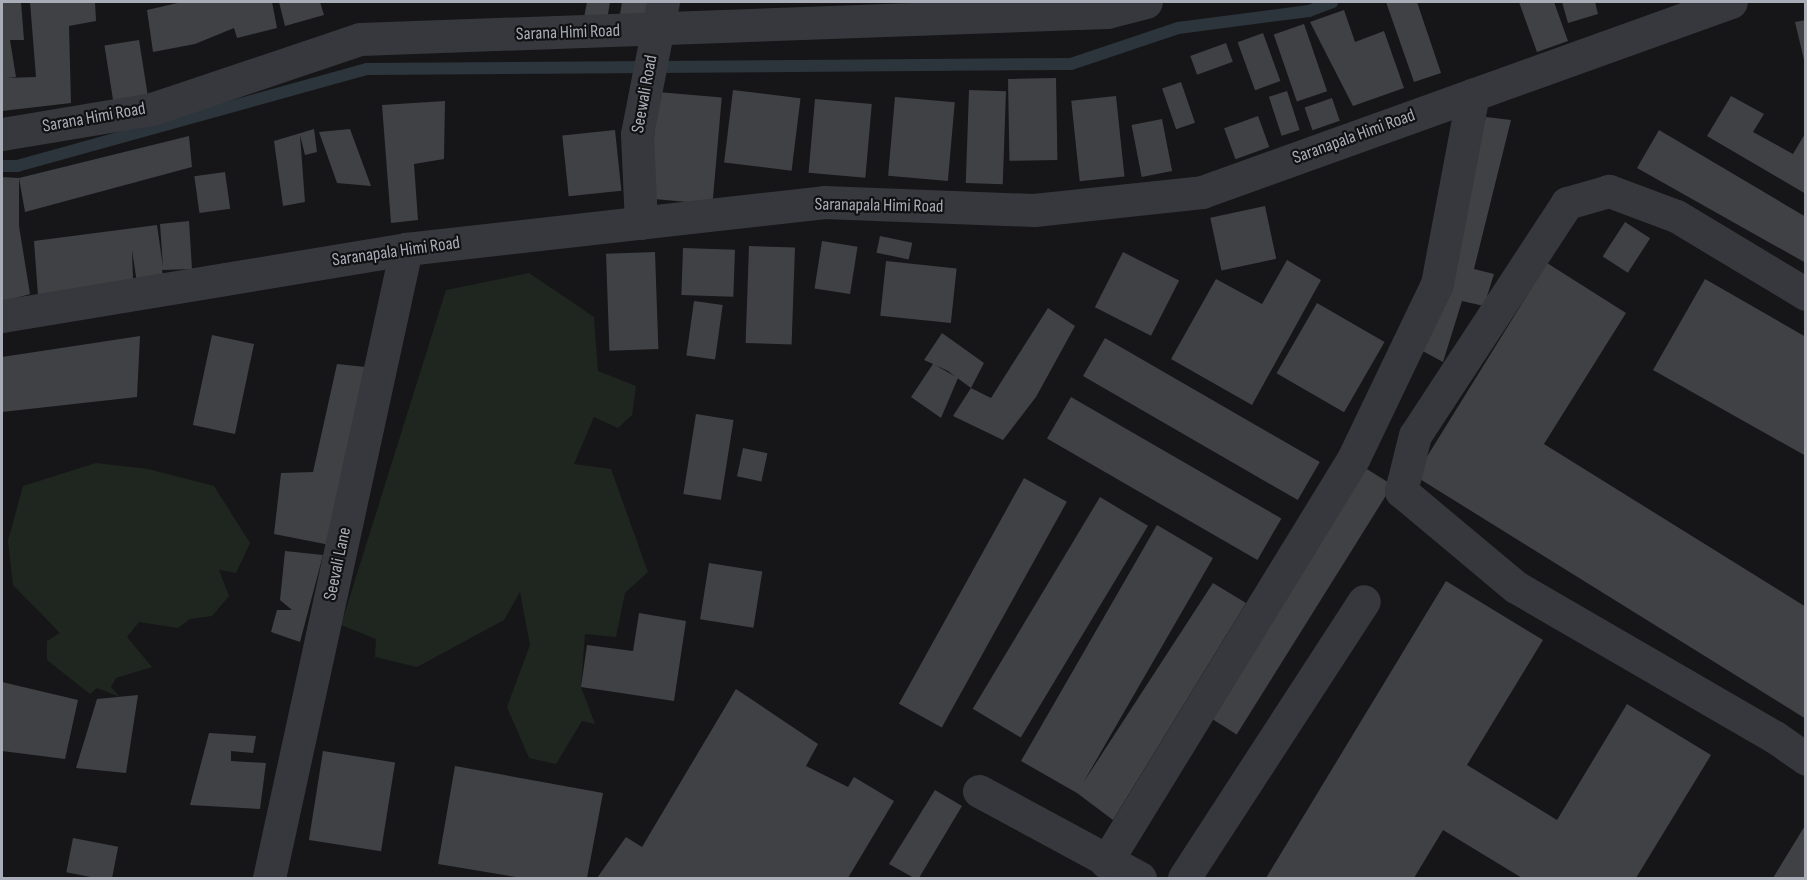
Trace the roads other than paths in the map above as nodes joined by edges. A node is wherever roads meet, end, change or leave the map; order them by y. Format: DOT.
graph roads {
  1 [pos="1146,2"];
  2 [pos="1731,2"];
  3 [pos="658,25"];
  4 [pos="1473,94"];
  5 [pos="2,134"];
  6 [pos="641,223"];
  7 [pos="406,249"];
  8 [pos="1806,294"];
  9 [pos="2,316"];
  10 [pos="1364,602"];
  11 [pos="1806,759"];
  12 [pos="980,791"];
  13 [pos="1106,862"];
  14 [pos="269,879"];
  15 [pos="1140,879"];
  16 [pos="1184,879"];
  1 -- 3 [label="street, Sarana Himi Road"];
  2 -- 4 [label="street, Saranapala Himi Road"];
  3 -- 5 [label="street, Sarana Himi Road"];
  3 -- 6 [label="street, Seewali Road"];
  4 -- 6 [label="street, Saranapala Himi Road"];
  4 -- 13 [label="street"];
  6 -- 7 [label="street, Saranapala Himi Road"];
  7 -- 9 [label="street, Saranapala Himi Road"];
  7 -- 14 [label="street, Seevali Lane"];
  8 -- 11 [label="street"];
  10 -- 16 [label="street"];
  12 -- 13 [label="street"];
  13 -- 15 [label="street"];
}
